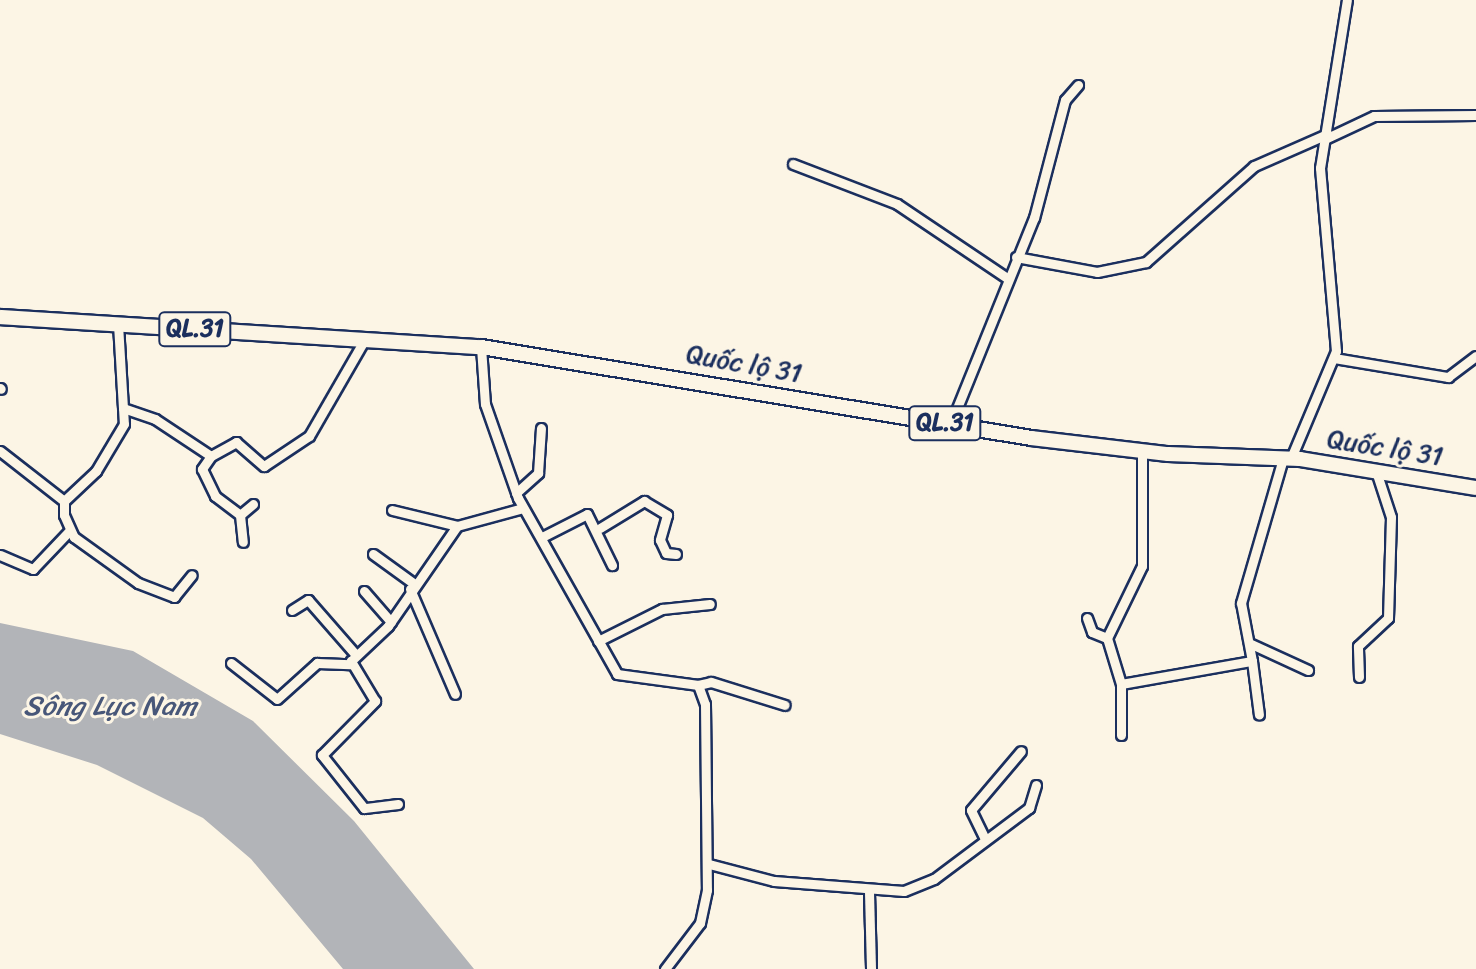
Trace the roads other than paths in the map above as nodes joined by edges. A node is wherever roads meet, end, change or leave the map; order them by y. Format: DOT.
graph roads {
  1 [pos="1347,0"];
  2 [pos="1078,85"];
  3 [pos="1476,115"];
  4 [pos="1327,136"];
  5 [pos="793,164"];
  6 [pos="1016,257"];
  7 [pos="1007,278"];
  8 [pos="0,317"];
  9 [pos="118,324"];
  10 [pos="365,339"];
  11 [pos="481,347"];
  12 [pos="1476,356"];
  13 [pos="1334,358"];
  14 [pos="123,408"];
  15 [pos="951,423"];
  16 [pos="541,428"];
  17 [pos="0,451"];
  18 [pos="1142,451"];
  19 [pos="211,456"];
  20 [pos="1287,458"];
  21 [pos="1376,471"];
  22 [pos="1476,488"];
  23 [pos="516,493"];
  24 [pos="64,501"];
  25 [pos="253,504"];
  26 [pos="523,508"];
  27 [pos="392,510"];
  28 [pos="240,515"];
  29 [pos="457,526"];
  30 [pos="600,528"];
  31 [pos="69,531"];
  32 [pos="544,536"];
  33 [pos="243,542"];
  34 [pos="373,554"];
  35 [pos="676,554"];
  36 [pos="0,555"];
  37 [pos="612,565"];
  38 [pos="192,575"];
  39 [pos="412,586"];
  40 [pos="364,591"];
  41 [pos="710,604"];
  42 [pos="292,610"];
  43 [pos="1087,618"];
  44 [pos="391,622"];
  45 [pos="1107,638"];
  46 [pos="598,641"];
  47 [pos="1249,643"];
  48 [pos="353,659"];
  49 [pos="1252,661"];
  50 [pos="231,663"];
  51 [pos="1308,670"];
  52 [pos="1359,677"];
  53 [pos="1121,684"];
  54 [pos="698,685"];
  55 [pos="455,694"];
  56 [pos="785,705"];
  57 [pos="1259,715"];
  58 [pos="1121,735"];
  59 [pos="1021,751"];
  60 [pos="1036,785"];
  61 [pos="398,804"];
  62 [pos="985,839"];
  63 [pos="709,864"];
  64 [pos="869,892"];
  65 [pos="665,969"];
  66 [pos="871,969"];
  1 -- 4 [label="street"];
  2 -- 6 [label="street"];
  3 -- 4 [label="street"];
  4 -- 6 [label="street"];
  4 -- 13 [label="street"];
  5 -- 7 [label="street"];
  6 -- 7 [label="street"];
  7 -- 15 [label="street"];
  8 -- 9 [label="highway, Quốc lộ 31 / QL.31"];
  9 -- 10 [label="highway, Quốc lộ 31 / QL.31"];
  9 -- 14 [label="street"];
  10 -- 11 [label="highway, Quốc lộ 31 / QL.31"];
  10 -- 19 [label="street"];
  11 -- 15 [label="highway, Quốc lộ 31 / QL.31"];
  11 -- 23 [label="street"];
  12 -- 13 [label="street"];
  13 -- 20 [label="street"];
  14 -- 19 [label="street"];
  14 -- 24 [label="street"];
  15 -- 18 [label="highway, Quốc lộ 31 / QL.31"];
  16 -- 23 [label="street"];
  17 -- 24 [label="street"];
  18 -- 20 [label="highway, Quốc lộ 31 / QL.31"];
  18 -- 45 [label="street"];
  19 -- 28 [label="street"];
  20 -- 21 [label="highway, Quốc lộ 31 / QL.31"];
  20 -- 47 [label="street"];
  21 -- 22 [label="highway, Quốc lộ 31 / QL.31"];
  21 -- 52 [label="street"];
  23 -- 26 [label="street"];
  24 -- 31 [label="street"];
  25 -- 28 [label="street"];
  26 -- 29 [label="street"];
  26 -- 32 [label="street"];
  27 -- 29 [label="street"];
  28 -- 33 [label="street"];
  29 -- 39 [label="street"];
  30 -- 32 [label="street"];
  30 -- 35 [label="street"];
  30 -- 37 [label="street"];
  31 -- 36 [label="street"];
  31 -- 38 [label="street"];
  32 -- 46 [label="street"];
  34 -- 39 [label="street"];
  39 -- 44 [label="street"];
  39 -- 55 [label="street"];
  40 -- 44 [label="street"];
  41 -- 46 [label="street"];
  42 -- 48 [label="street"];
  43 -- 45 [label="street"];
  44 -- 48 [label="street"];
  45 -- 53 [label="street"];
  46 -- 54 [label="street"];
  47 -- 49 [label="street"];
  47 -- 51 [label="street"];
  48 -- 50 [label="street"];
  48 -- 61 [label="street"];
  49 -- 53 [label="street"];
  49 -- 57 [label="street"];
  53 -- 58 [label="street"];
  54 -- 56 [label="street"];
  54 -- 63 [label="street"];
  59 -- 62 [label="street"];
  60 -- 62 [label="street"];
  62 -- 64 [label="street"];
  63 -- 64 [label="street"];
  63 -- 65 [label="street"];
  64 -- 66 [label="street"];
}
